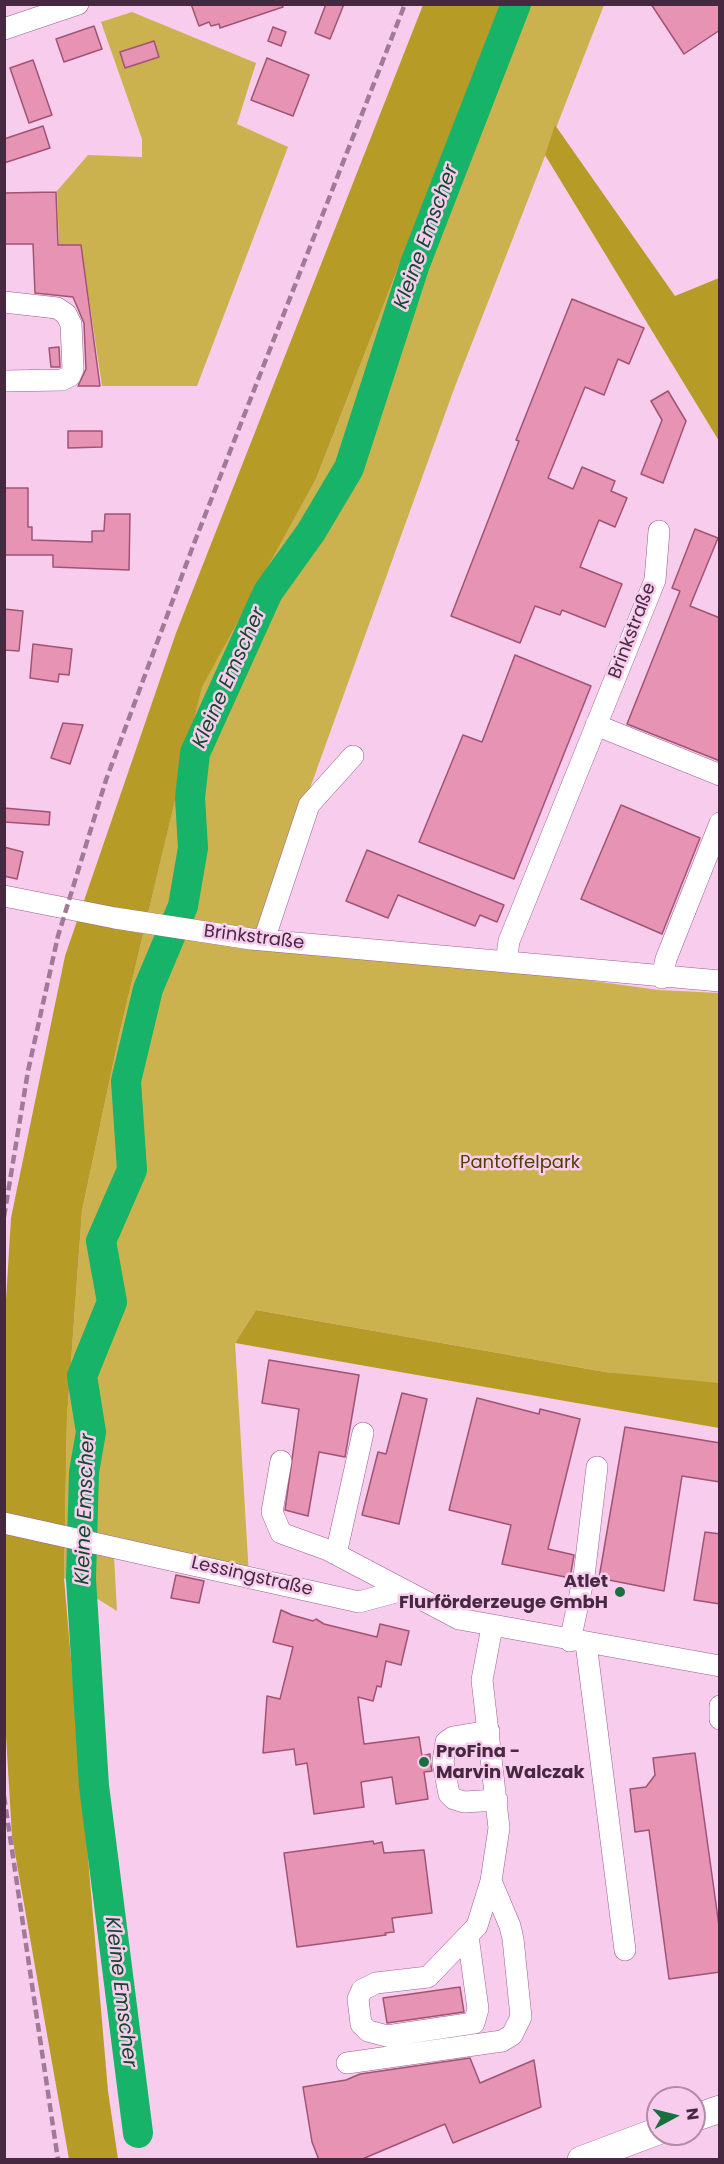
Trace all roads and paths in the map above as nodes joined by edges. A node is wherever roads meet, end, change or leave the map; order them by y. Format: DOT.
graph roads {
  1 [pos="78,4"];
  2 [pos="4,29"];
  3 [pos="4,302"];
  4 [pos="4,381"];
  5 [pos="659,531"];
  6 [pos="596,725"];
  7 [pos="353,756"];
  8 [pos="720,775"];
  9 [pos="720,823"];
  10 [pos="4,896"];
  11 [pos="264,940"];
  12 [pos="506,962"];
  13 [pos="662,978"];
  14 [pos="720,981"];
  15 [pos="363,1433"];
  16 [pos="281,1461"];
  17 [pos="597,1467"];
  18 [pos="4,1523"];
  19 [pos="336,1554"];
  20 [pos="403,1590"];
  21 [pos="492,1627"];
  22 [pos="578,1642"];
  23 [pos="720,1666"];
  24 [pos="720,1706"];
  25 [pos="720,1719"];
  26 [pos="489,1731"];
  27 [pos="497,1800"];
  28 [pos="491,1881"];
  29 [pos="468,1936"];
  30 [pos="625,1950"];
  31 [pos="347,2063"];
  32 [pos="646,2136"];
  33 [pos="581,2160"];
  1 -- 2 [label="street"];
  3 -- 4 [label="street"];
  5 -- 6 [label="street, Brinkstraße"];
  6 -- 8 [label="street"];
  6 -- 12 [label="street, Brinkstraße"];
  7 -- 11 [label="street"];
  9 -- 13 [label="street"];
  10 -- 11 [label="street, Brinkstraße"];
  11 -- 12 [label="street, Brinkstraße"];
  12 -- 13 [label="street, Brinkstraße"];
  13 -- 14 [label="street, Brinkstraße"];
  15 -- 19 [label="street"];
  16 -- 19 [label="street"];
  17 -- 22 [label="street"];
  18 -- 20 [label="street, Lessingstraße"];
  19 -- 20 [label="street"];
  20 -- 21 [label="street"];
  21 -- 22 [label="street"];
  21 -- 26 [label="street"];
  22 -- 23 [label="street"];
  22 -- 30 [label="street"];
  24 -- 25 [label="street"];
  26 -- 27 [label="street"];
  26 -- 27 [label="street"];
  27 -- 28 [label="street"];
  28 -- 29 [label="street"];
  28 -- 31 [label="street"];
  29 -- 29 [label="street"];
  32 -- 33 [label="main road"];
}
